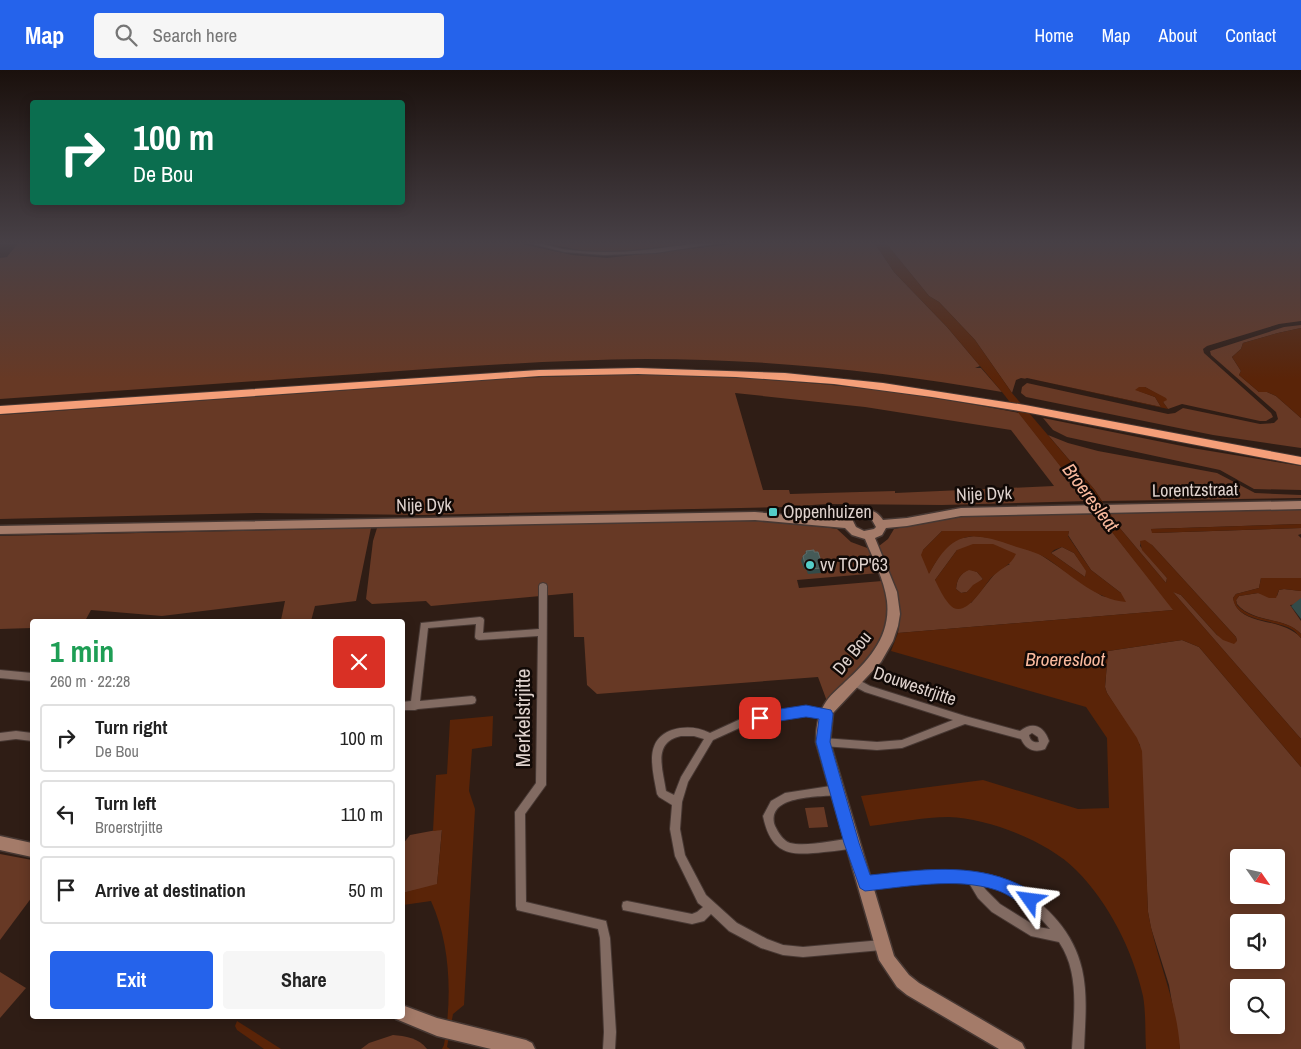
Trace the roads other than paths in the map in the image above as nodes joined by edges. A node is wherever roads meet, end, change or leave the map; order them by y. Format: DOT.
graph roads {
  1 [pos="1007,401"];
  2 [pos="0,402"];
  3 [pos="1038,408"];
  4 [pos="0,410"];
  5 [pos="1301,452"];
  6 [pos="1301,461"];
  7 [pos="1301,505"];
  8 [pos="1090,509"];
  9 [pos="848,524"];
  10 [pos="880,524"];
  11 [pos="0,530"];
  12 [pos="869,536"];
  13 [pos="542,586"];
  14 [pos="542,632"];
  15 [pos="0,674"];
  16 [pos="30,677"];
  17 [pos="855,682"];
  18 [pos="472,700"];
  19 [pos="405,706"];
  20 [pos="415,706"];
  21 [pos="826,714"];
  22 [pos="964,720"];
  23 [pos="0,736"];
  24 [pos="1024,736"];
  25 [pos="30,737"];
  26 [pos="710,738"];
  27 [pos="823,742"];
  28 [pos="837,790"];
  29 [pos="677,802"];
  30 [pos="852,843"];
  31 [pos="0,844"];
  32 [pos="30,850"];
  33 [pos="972,878"];
  34 [pos="865,883"];
  35 [pos="626,906"];
  36 [pos="711,908"];
  37 [pos="1064,937"];
  38 [pos="882,945"];
  39 [pos="405,1014"];
  40 [pos="526,1049"];
  41 [pos="609,1049"];
  42 [pos="1016,1049"];
  43 [pos="1078,1049"];
  1 -- 2 [label="highway"];
  1 -- 3 [label="highway"];
  1 -- 4 [label="highway"];
  3 -- 5 [label="highway"];
  3 -- 6 [label="highway"];
  7 -- 8 [label="street, Lorentzstraat"];
  8 -- 10 [label="street, Nije Dyk"];
  9 -- 10 [label="street"];
  9 -- 11 [label="street, Nije Dyk"];
  9 -- 12 [label="street"];
  10 -- 12 [label="street"];
  12 -- 17 [label="street, De Bou"];
  13 -- 14 [label="street, Merkelstrjitte"];
  14 -- 20 [label="street"];
  14 -- 41 [label="street, Merkelstrjitte"];
  15 -- 16 [label="street"];
  17 -- 21 [label="street, De Bou"];
  17 -- 22 [label="street, Douwestrjitte"];
  18 -- 20 [label="street"];
  19 -- 20 [label="street"];
  21 -- 26 [label="street"];
  21 -- 27 [label="street"];
  22 -- 24 [label="street, Douwestrjitte"];
  22 -- 27 [label="street, Douwestrjitte"];
  23 -- 25 [label="street"];
  26 -- 29 [label="street"];
  26 -- 29 [label="street"];
  27 -- 28 [label="street"];
  28 -- 30 [label="street"];
  28 -- 30 [label="street"];
  29 -- 36 [label="street"];
  30 -- 34 [label="street"];
  31 -- 32 [label="street"];
  33 -- 34 [label="street"];
  33 -- 37 [label="street"];
  33 -- 37 [label="street"];
  34 -- 38 [label="street"];
  35 -- 36 [label="street"];
  36 -- 38 [label="street"];
  37 -- 43 [label="street"];
  38 -- 42 [label="street"];
  39 -- 40 [label="street"];
}
